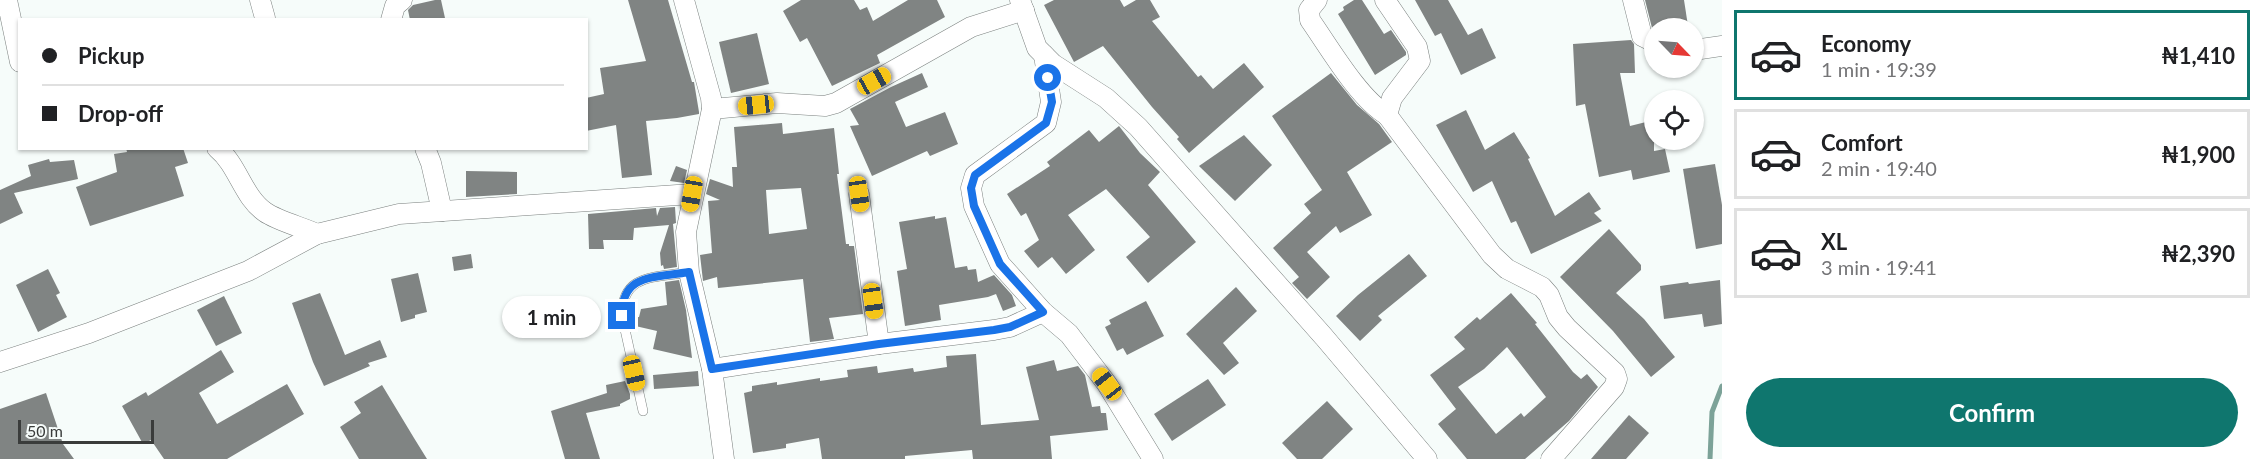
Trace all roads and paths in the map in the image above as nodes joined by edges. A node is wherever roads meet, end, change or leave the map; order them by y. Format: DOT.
graph roads {
  1 [pos="7,0"];
  2 [pos="402,0"];
  3 [pos="684,0"];
  4 [pos="1317,0"];
  5 [pos="1385,0"];
  6 [pos="1633,0"];
  7 [pos="1022,5"];
  8 [pos="392,18"];
  9 [pos="17,32"];
  10 [pos="1644,37"];
  11 [pos="1722,46"];
  12 [pos="1704,49"];
  13 [pos="1044,55"];
  14 [pos="712,109"];
  15 [pos="1387,115"];
  16 [pos="219,150"];
  17 [pos="426,150"];
  18 [pos="692,194"];
  19 [pos="859,194"];
  20 [pos="442,211"];
  21 [pos="317,234"];
  22 [pos="689,272"];
  23 [pos="1043,312"];
  24 [pos="879,344"];
  25 [pos="0,362"];
  26 [pos="712,369"];
  27 [pos="643,411"];
  28 [pos="724,459"];
  29 [pos="1153,459"];
  30 [pos="1427,459"];
  31 [pos="1551,459"];
  1 -- 9 [label="street"];
  2 -- 8 [label="street"];
  3 -- 14 [label="street"];
  4 -- 15 [label="street"];
  5 -- 15 [label="street"];
  6 -- 10 [label="street"];
  7 -- 13 [label="street"];
  7 -- 14 [label="street"];
  11 -- 12 [label="street"];
  13 -- 23 [label="street"];
  13 -- 30 [label="street"];
  14 -- 18 [label="street"];
  15 -- 31 [label="street"];
  16 -- 21 [label="street"];
  17 -- 20 [label="street"];
  18 -- 20 [label="street"];
  18 -- 22 [label="street"];
  19 -- 24 [label="street"];
  20 -- 21 [label="street"];
  21 -- 25 [label="street"];
  22 -- 26 [label="street"];
  22 -- 27 [label="lane"];
  23 -- 24 [label="street"];
  23 -- 29 [label="street"];
  24 -- 26 [label="street"];
  26 -- 28 [label="street"];
}
